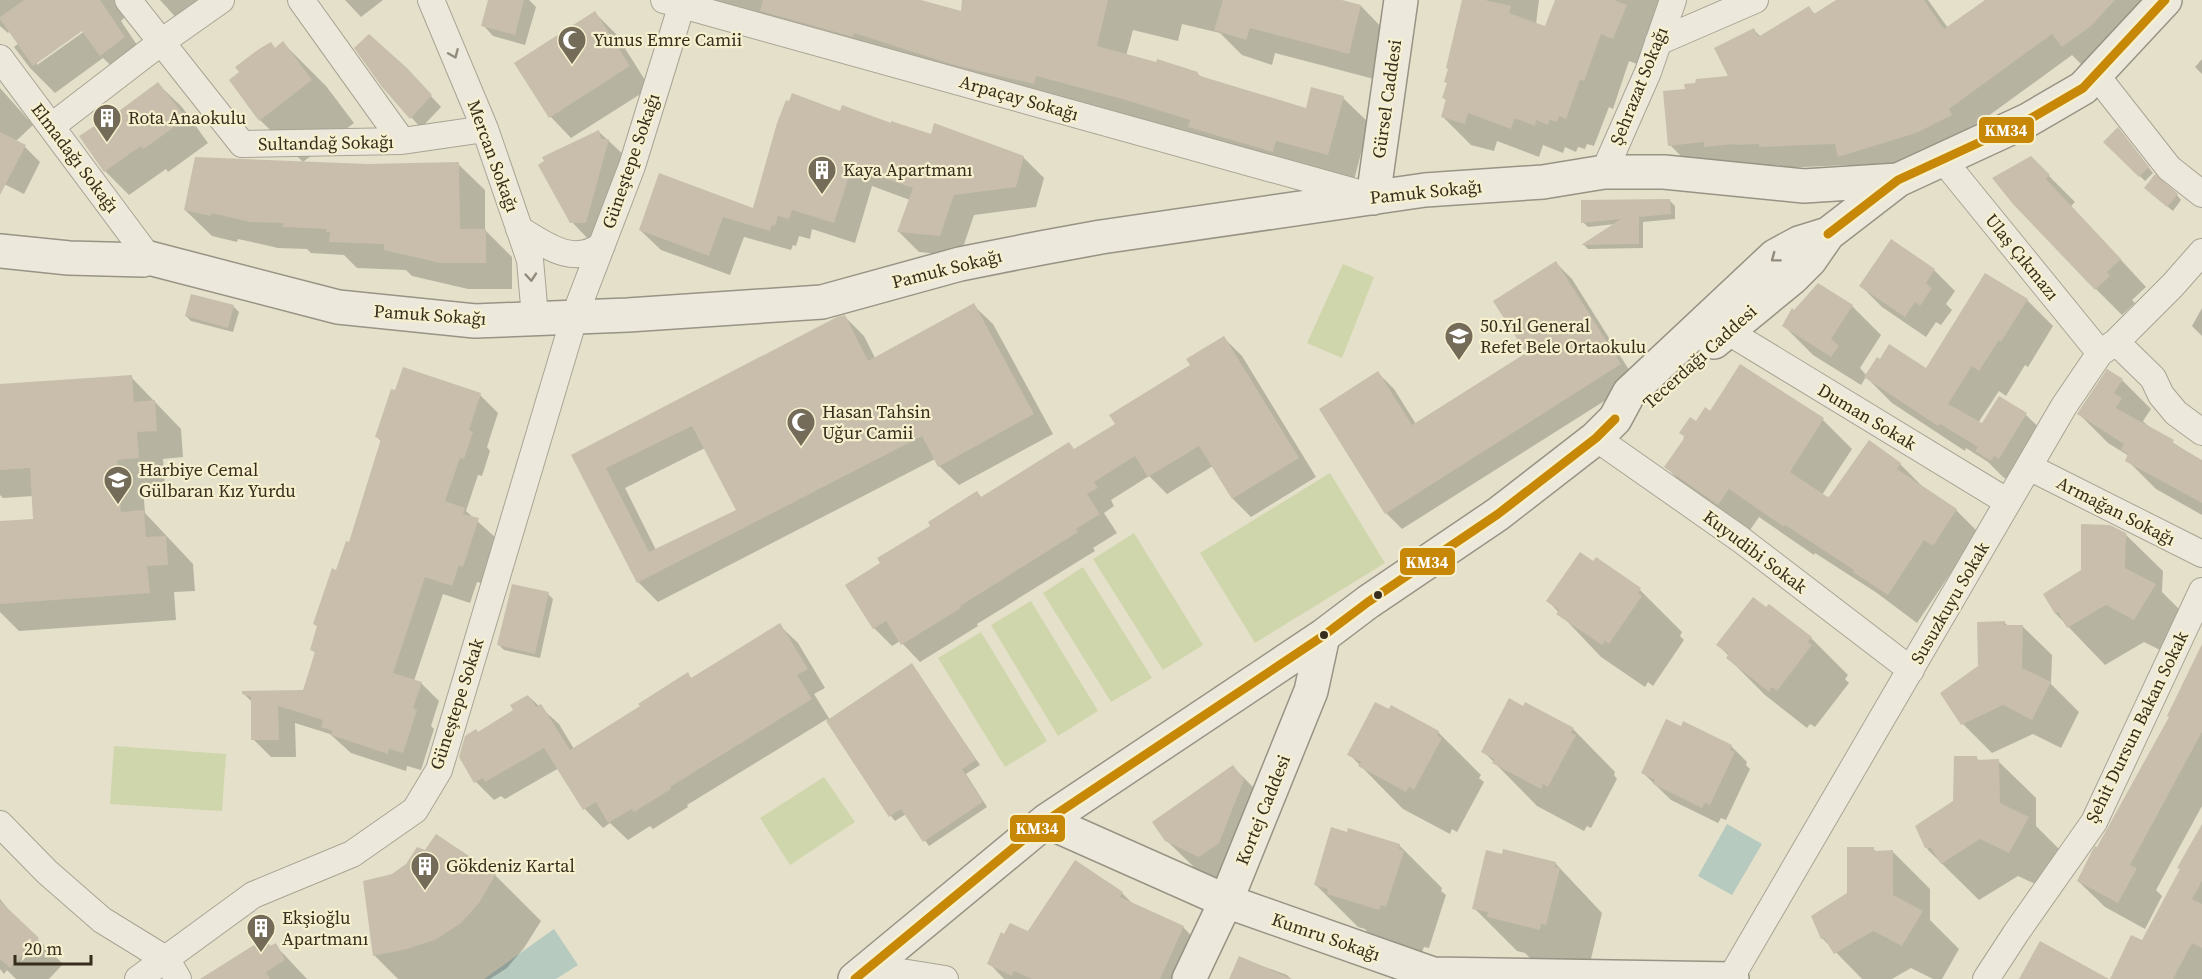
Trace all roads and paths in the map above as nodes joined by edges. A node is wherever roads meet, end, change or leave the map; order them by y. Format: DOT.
graph roads {
  1 [pos="128,0"];
  2 [pos="221,0"];
  3 [pos="301,0"];
  4 [pos="431,0"];
  5 [pos="1401,0"];
  6 [pos="1673,0"];
  7 [pos="1755,0"];
  8 [pos="2165,0"];
  9 [pos="673,2"];
  10 [pos="1658,42"];
  11 [pos="160,43"];
  12 [pos="0,58"];
  13 [pos="2096,75"];
  14 [pos="52,126"];
  15 [pos="485,129"];
  16 [pos="402,141"];
  17 [pos="1942,160"];
  18 [pos="1604,172"];
  19 [pos="1898,180"];
  20 [pos="2202,194"];
  21 [pos="1373,198"];
  22 [pos="519,229"];
  23 [pos="1828,234"];
  24 [pos="603,245"];
  25 [pos="0,251"];
  26 [pos="2202,252"];
  27 [pos="149,258"];
  28 [pos="575,315"];
  29 [pos="535,317"];
  30 [pos="1727,331"];
  31 [pos="2108,348"];
  32 [pos="1606,429"];
  33 [pos="2202,432"];
  34 [pos="2029,467"];
  35 [pos="2008,502"];
  36 [pos="2202,554"];
  37 [pos="2202,591"];
  38 [pos="1323,636"];
  39 [pos="1911,670"];
  40 [pos="1046,821"];
  41 [pos="0,824"];
  42 [pos="1226,901"];
  43 [pos="172,969"];
  44 [pos="862,973"];
  45 [pos="138,979"];
  46 [pos="945,979"];
  47 [pos="1189,979"];
  48 [pos="1731,979"];
  49 [pos="1986,979"];
  1 -- 11 [label="street, Sultandağ Sokağı"];
  2 -- 11 [label="street"];
  3 -- 16 [label="street"];
  4 -- 15 [label="street, Mercan Sokağı, one-way"];
  5 -- 21 [label="street, Gürsel Caddesi"];
  6 -- 10 [label="street, Şehrazat Sokağı"];
  7 -- 10 [label="street"];
  8 -- 13 [label="street, Tecerdağı Caddesi"];
  9 -- 21 [label="street, Arpaçay Sokağı"];
  9 -- 24 [label="street, Güneştepe Sokağı"];
  10 -- 18 [label="street, Şehrazat Sokağı"];
  11 -- 14 [label="street"];
  11 -- 16 [label="street, Sultandağ Sokağı"];
  12 -- 14 [label="street, Elmadağı Sokağı"];
  13 -- 17 [label="street, Tecerdağı Caddesi"];
  13 -- 20 [label="street"];
  14 -- 27 [label="street, Elmadağı Sokağı"];
  15 -- 16 [label="street, Sultandağ Sokağı"];
  15 -- 22 [label="street, Mercan Sokağı"];
  17 -- 19 [label="street, Tecerdağı Caddesi"];
  17 -- 31 [label="street, Ulaş Çıkmazı"];
  18 -- 19 [label="street, Pamuk Sokağı"];
  18 -- 21 [label="street, Pamuk Sokağı"];
  19 -- 23 [label="street, Tecerdağı Caddesi"];
  21 -- 28 [label="street, Pamuk Sokağı"];
  22 -- 24 [label="street"];
  22 -- 29 [label="street, Mercan Sokağı, one-way"];
  23 -- 30 [label="street, Tecerdağı Caddesi"];
  23 -- 32 [label="street, Tecerdağı Caddesi, one-way"];
  24 -- 28 [label="street, Güneştepe Sokağı"];
  25 -- 27 [label="street, Pamuk Sokağı"];
  26 -- 31 [label="street, Susuzkuyu Sokak"];
  27 -- 29 [label="street, Pamuk Sokağı"];
  28 -- 29 [label="street, Pamuk Sokağı"];
  28 -- 43 [label="street, Güneştepe Sokak"];
  30 -- 32 [label="street, Tecerdağı Caddesi"];
  30 -- 35 [label="street, Duman Sokak"];
  31 -- 33 [label="street, Ulaş Çıkmazı"];
  31 -- 34 [label="street, Susuzkuyu Sokak"];
  32 -- 38 [label="street"];
  32 -- 39 [label="street, Kuyudibi Sokak"];
  34 -- 35 [label="street, Susuzkuyu Sokak"];
  34 -- 36 [label="street, Armağan Sokağı"];
  35 -- 39 [label="street, Susuzkuyu Sokak"];
  37 -- 49 [label="street, Şehit Dursun Bakan Sokak"];
  38 -- 40 [label="street"];
  38 -- 42 [label="street, Kortej Caddesi"];
  39 -- 48 [label="street, Susuzkuyu Sokak"];
  40 -- 42 [label="street, Kumru Sokağı"];
  40 -- 44 [label="street"];
  41 -- 43 [label="street"];
  42 -- 47 [label="street, Kortej Caddesi"];
  42 -- 48 [label="street, Kumru Sokağı"];
  43 -- 45 [label="street"];
  44 -- 46 [label="street"];
}
